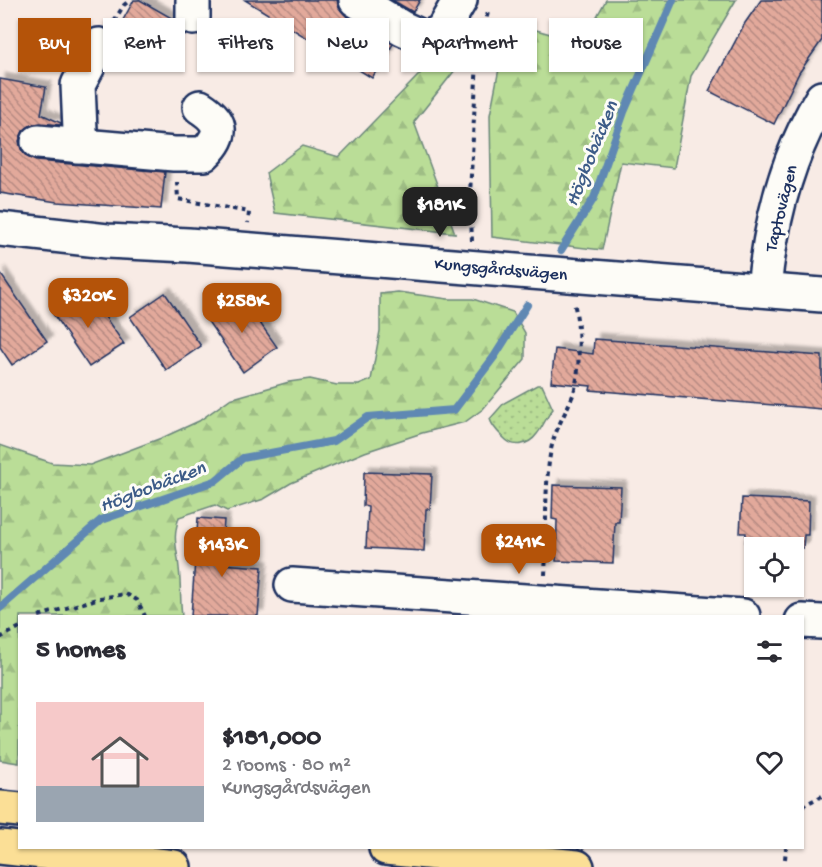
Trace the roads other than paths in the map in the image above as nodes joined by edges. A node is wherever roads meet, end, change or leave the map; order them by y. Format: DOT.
graph roads {
  1 [pos="356,0"];
  2 [pos="474,5"];
  3 [pos="99,45"];
  4 [pos="822,98"];
  5 [pos="200,107"];
  6 [pos="38,142"];
  7 [pos="77,146"];
  8 [pos="0,229"];
  9 [pos="764,290"];
  10 [pos="822,295"];
  11 [pos="292,585"];
  12 [pos="392,604"];
  13 [pos="728,615"];
  14 [pos="804,621"];
  15 [pos="822,622"];
  16 [pos="0,808"];
  17 [pos="18,810"];
  18 [pos="0,846"];
  19 [pos="18,848"];
  20 [pos="25,849"];
  21 [pos="396,849"];
  22 [pos="174,867"];
  23 [pos="577,867"];
  1 -- 2 [label="street"];
  3 -- 7 [label="street"];
  4 -- 9 [label="street, Taptovägen"];
  5 -- 7 [label="street"];
  6 -- 7 [label="street"];
  8 -- 9 [label="street, Kungsgårdsvägen"];
  9 -- 10 [label="street, Kungsgårdsvägen"];
  11 -- 12 [label="street"];
  12 -- 13 [label="street"];
  14 -- 15 [label="street"];
  16 -- 17 [label="main road"];
  18 -- 19 [label="main road"];
  20 -- 22 [label="main road"];
  21 -- 23 [label="main road"];
}
